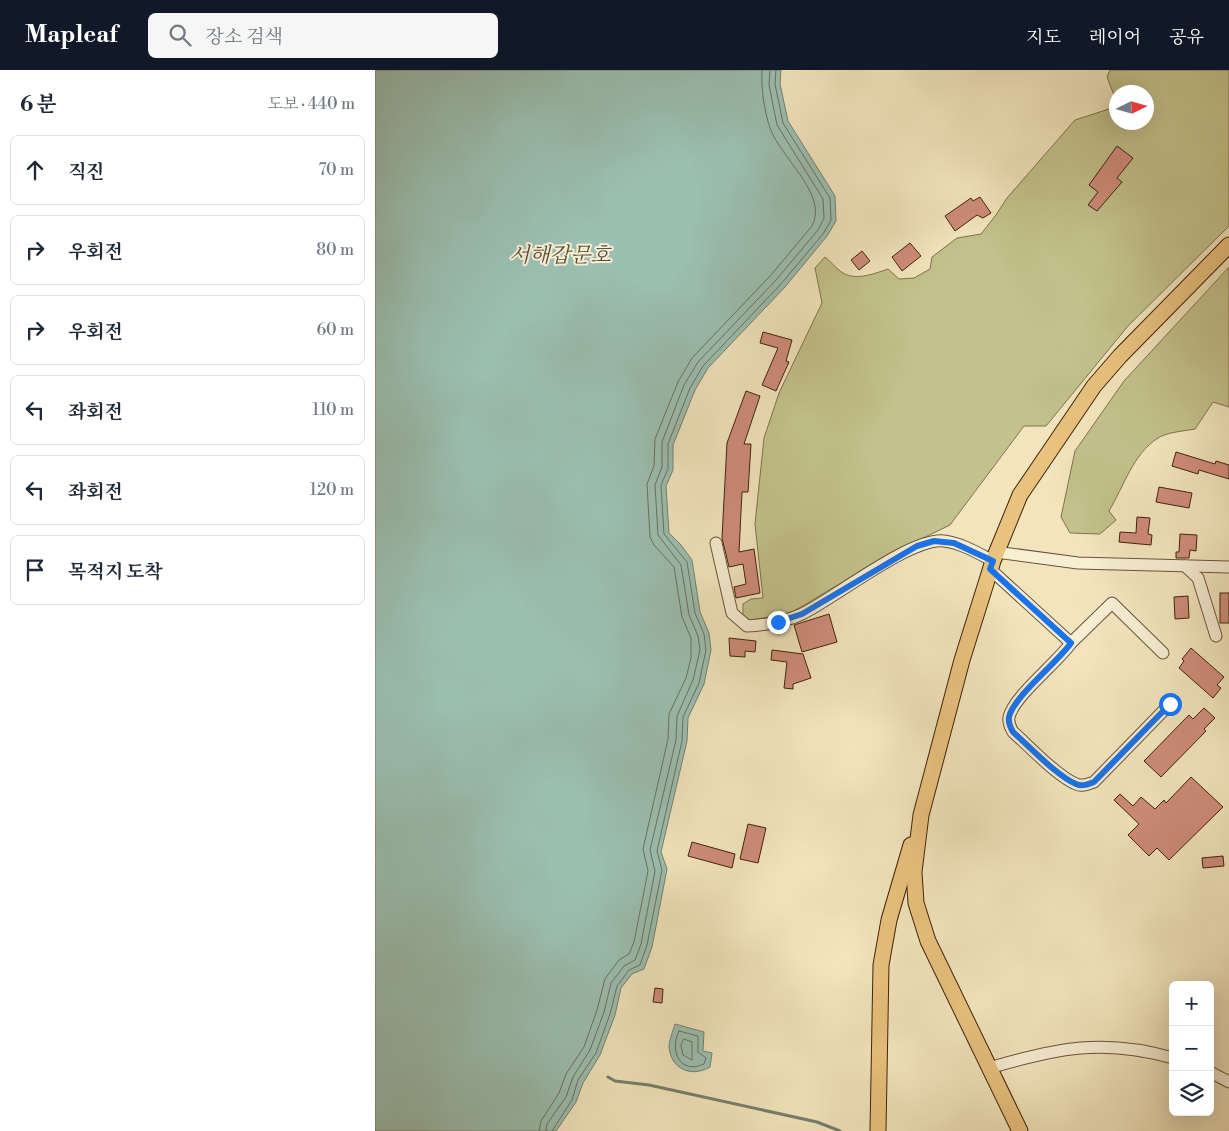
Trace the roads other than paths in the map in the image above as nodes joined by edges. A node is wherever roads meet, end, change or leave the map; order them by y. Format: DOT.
graph roads {
  1 [pos="1229,245"];
  2 [pos="716,542"];
  3 [pos="993,561"];
  4 [pos="1185,566"];
  5 [pos="1229,567"];
  6 [pos="1216,636"];
  7 [pos="1071,643"];
  8 [pos="1163,653"];
  9 [pos="1170,704"];
  10 [pos="921,815"];
  11 [pos="1169,1057"];
  12 [pos="989,1068"];
  13 [pos="1214,1074"];
  14 [pos="1229,1082"];
  15 [pos="878,1131"];
  16 [pos="1020,1131"];
  1 -- 3 [label="main road"];
  2 -- 3 [label="street"];
  3 -- 4 [label="street"];
  3 -- 7 [label="street"];
  3 -- 10 [label="main road"];
  4 -- 5 [label="street"];
  4 -- 6 [label="street"];
  7 -- 8 [label="street"];
  7 -- 9 [label="street"];
  10 -- 12 [label="main road"];
  10 -- 15 [label="main road"];
  11 -- 12 [label="street"];
  12 -- 16 [label="main road"];
  13 -- 14 [label="street"];
}
